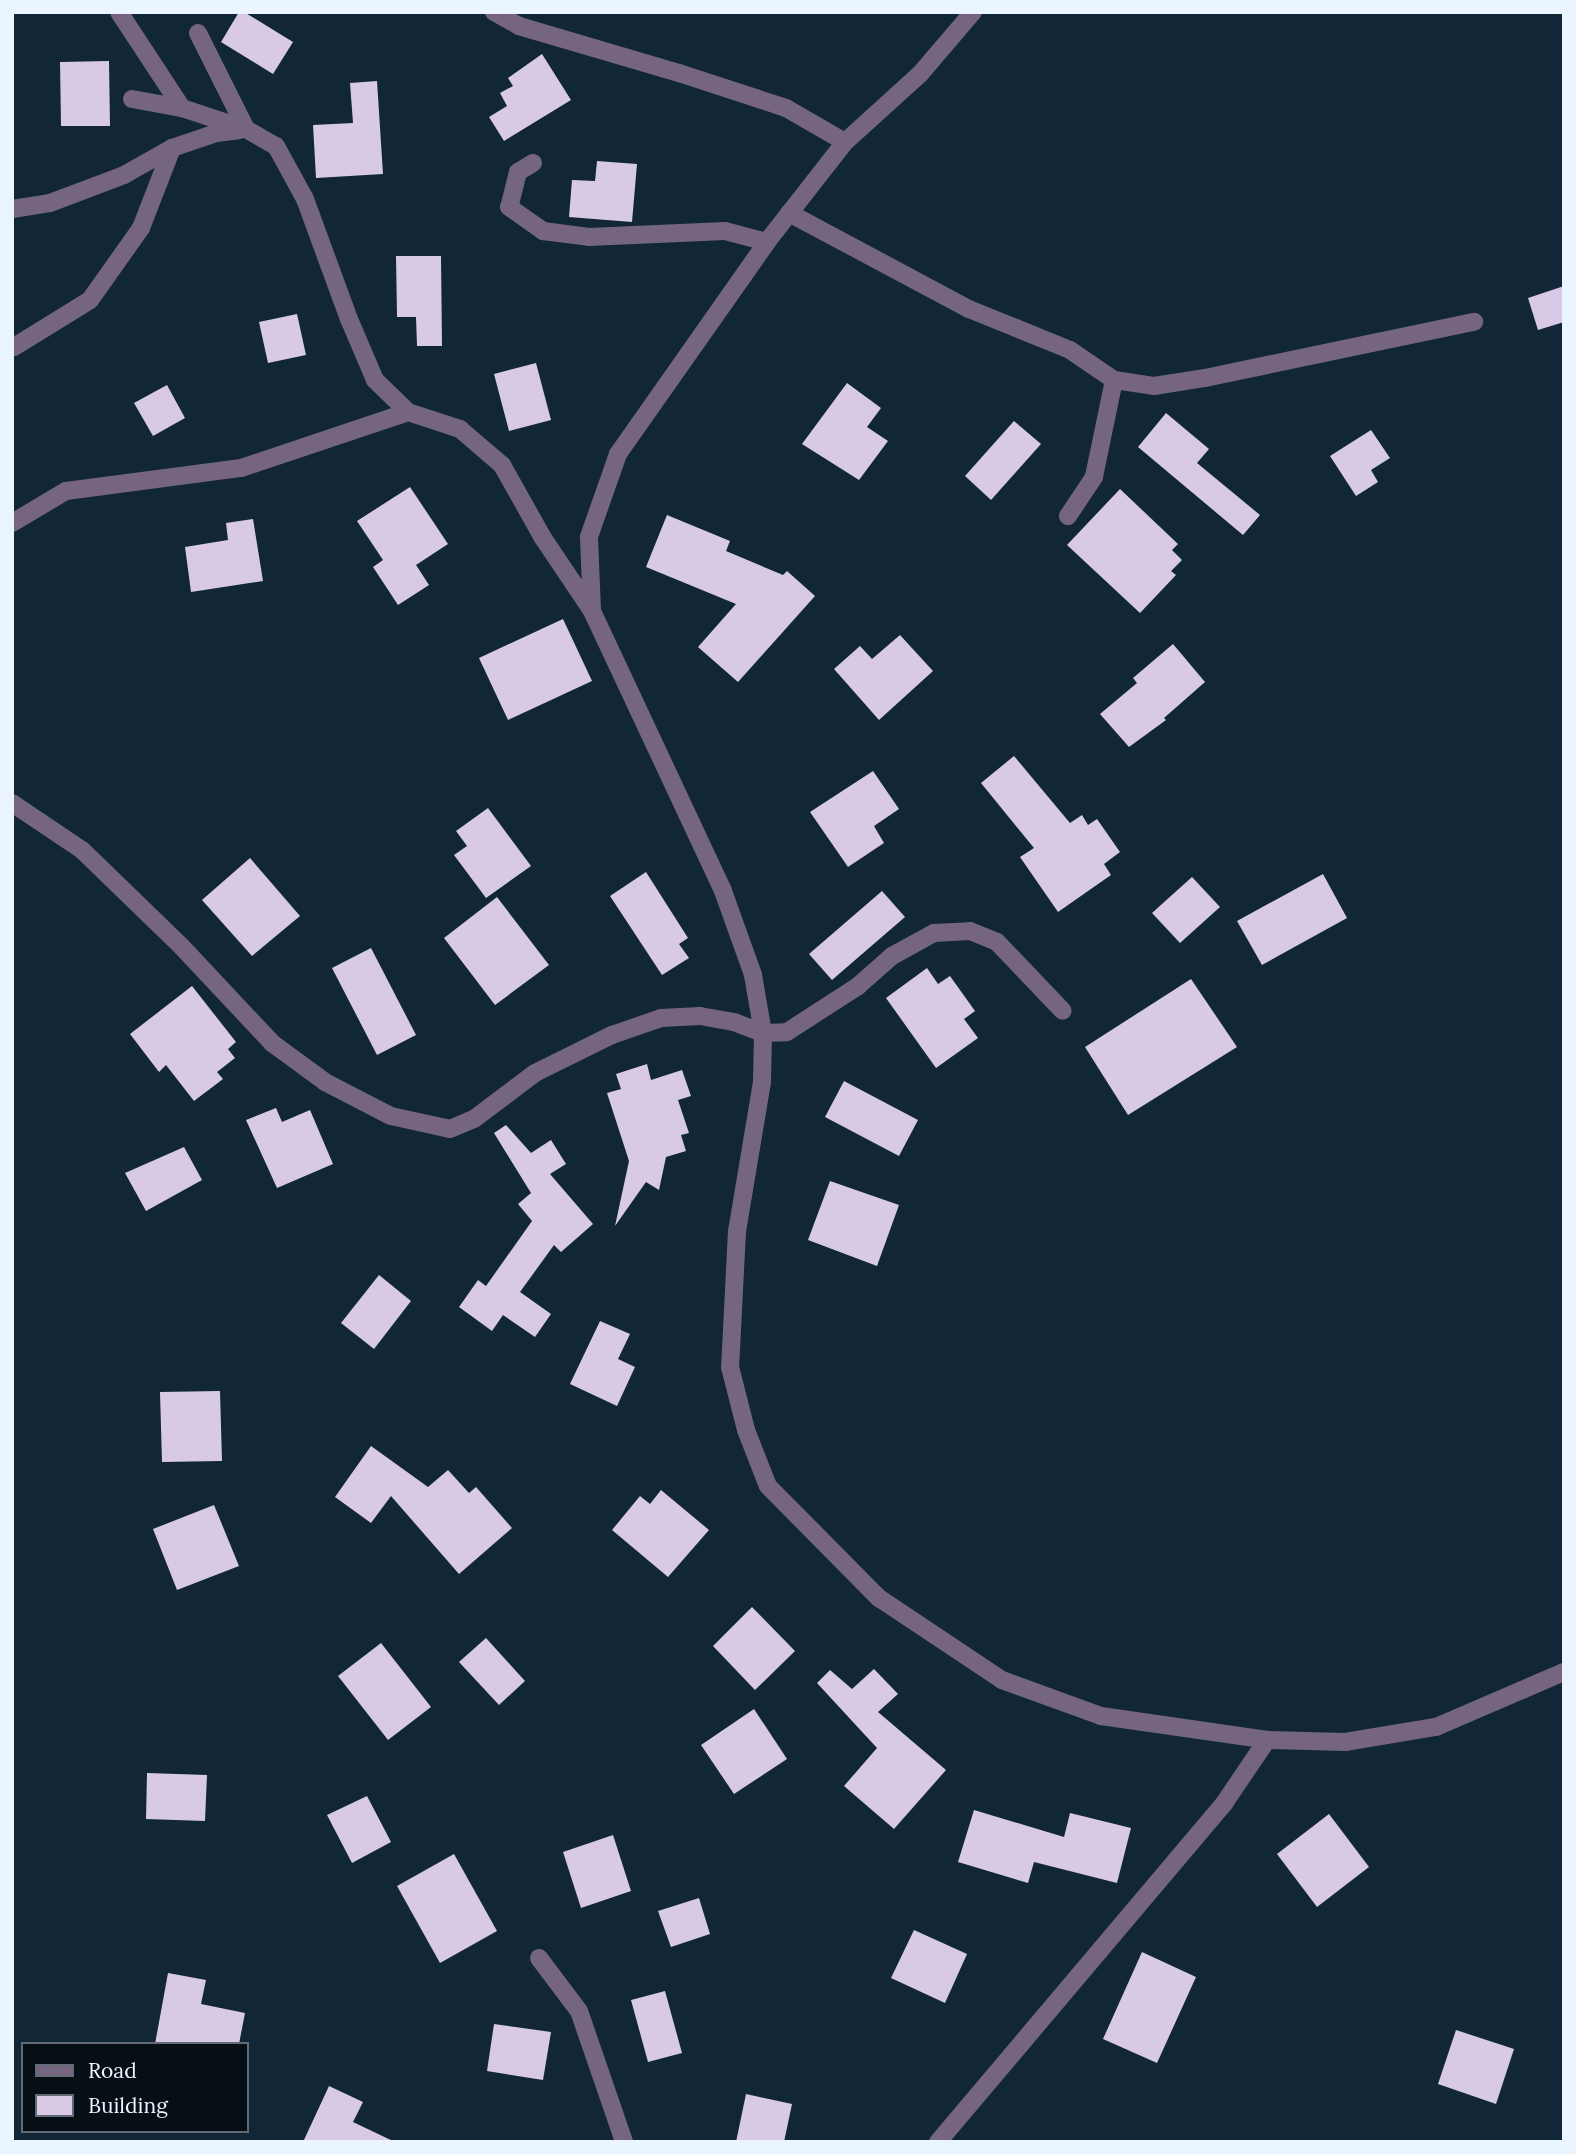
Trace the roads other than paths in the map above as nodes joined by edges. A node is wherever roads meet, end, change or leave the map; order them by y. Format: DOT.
graph roads {
  1 [pos="119,12"];
  2 [pos="494,12"];
  3 [pos="973,12"];
  4 [pos="198,33"];
  5 [pos="132,99"];
  6 [pos="182,107"];
  7 [pos="246,129"];
  8 [pos="845,142"];
  9 [pos="172,148"];
  10 [pos="533,163"];
  11 [pos="12,209"];
  12 [pos="789,213"];
  13 [pos="767,242"];
  14 [pos="1474,322"];
  15 [pos="14,347"];
  16 [pos="1114,380"];
  17 [pos="408,412"];
  18 [pos="1068,516"];
  19 [pos="12,523"];
  20 [pos="592,611"];
  21 [pos="12,803"];
  22 [pos="1063,1011"];
  23 [pos="763,1033"];
  24 [pos="1564,1672"];
  25 [pos="1267,1740"];
  26 [pos="539,1958"];
  27 [pos="624,2142"];
  28 [pos="938,2142"];
  1 -- 6 [label="street"];
  2 -- 8 [label="street"];
  3 -- 8 [label="street"];
  4 -- 7 [label="street"];
  5 -- 6 [label="street"];
  6 -- 7 [label="street"];
  7 -- 9 [label="street"];
  7 -- 17 [label="street"];
  8 -- 12 [label="street"];
  9 -- 11 [label="street"];
  9 -- 15 [label="street"];
  10 -- 13 [label="street"];
  12 -- 13 [label="street"];
  12 -- 16 [label="street"];
  13 -- 20 [label="street"];
  14 -- 16 [label="street"];
  16 -- 18 [label="street"];
  17 -- 19 [label="street"];
  17 -- 20 [label="street"];
  20 -- 23 [label="street"];
  21 -- 23 [label="street"];
  22 -- 23 [label="street"];
  23 -- 25 [label="street"];
  24 -- 25 [label="street"];
  25 -- 28 [label="street"];
  26 -- 27 [label="street"];
}
